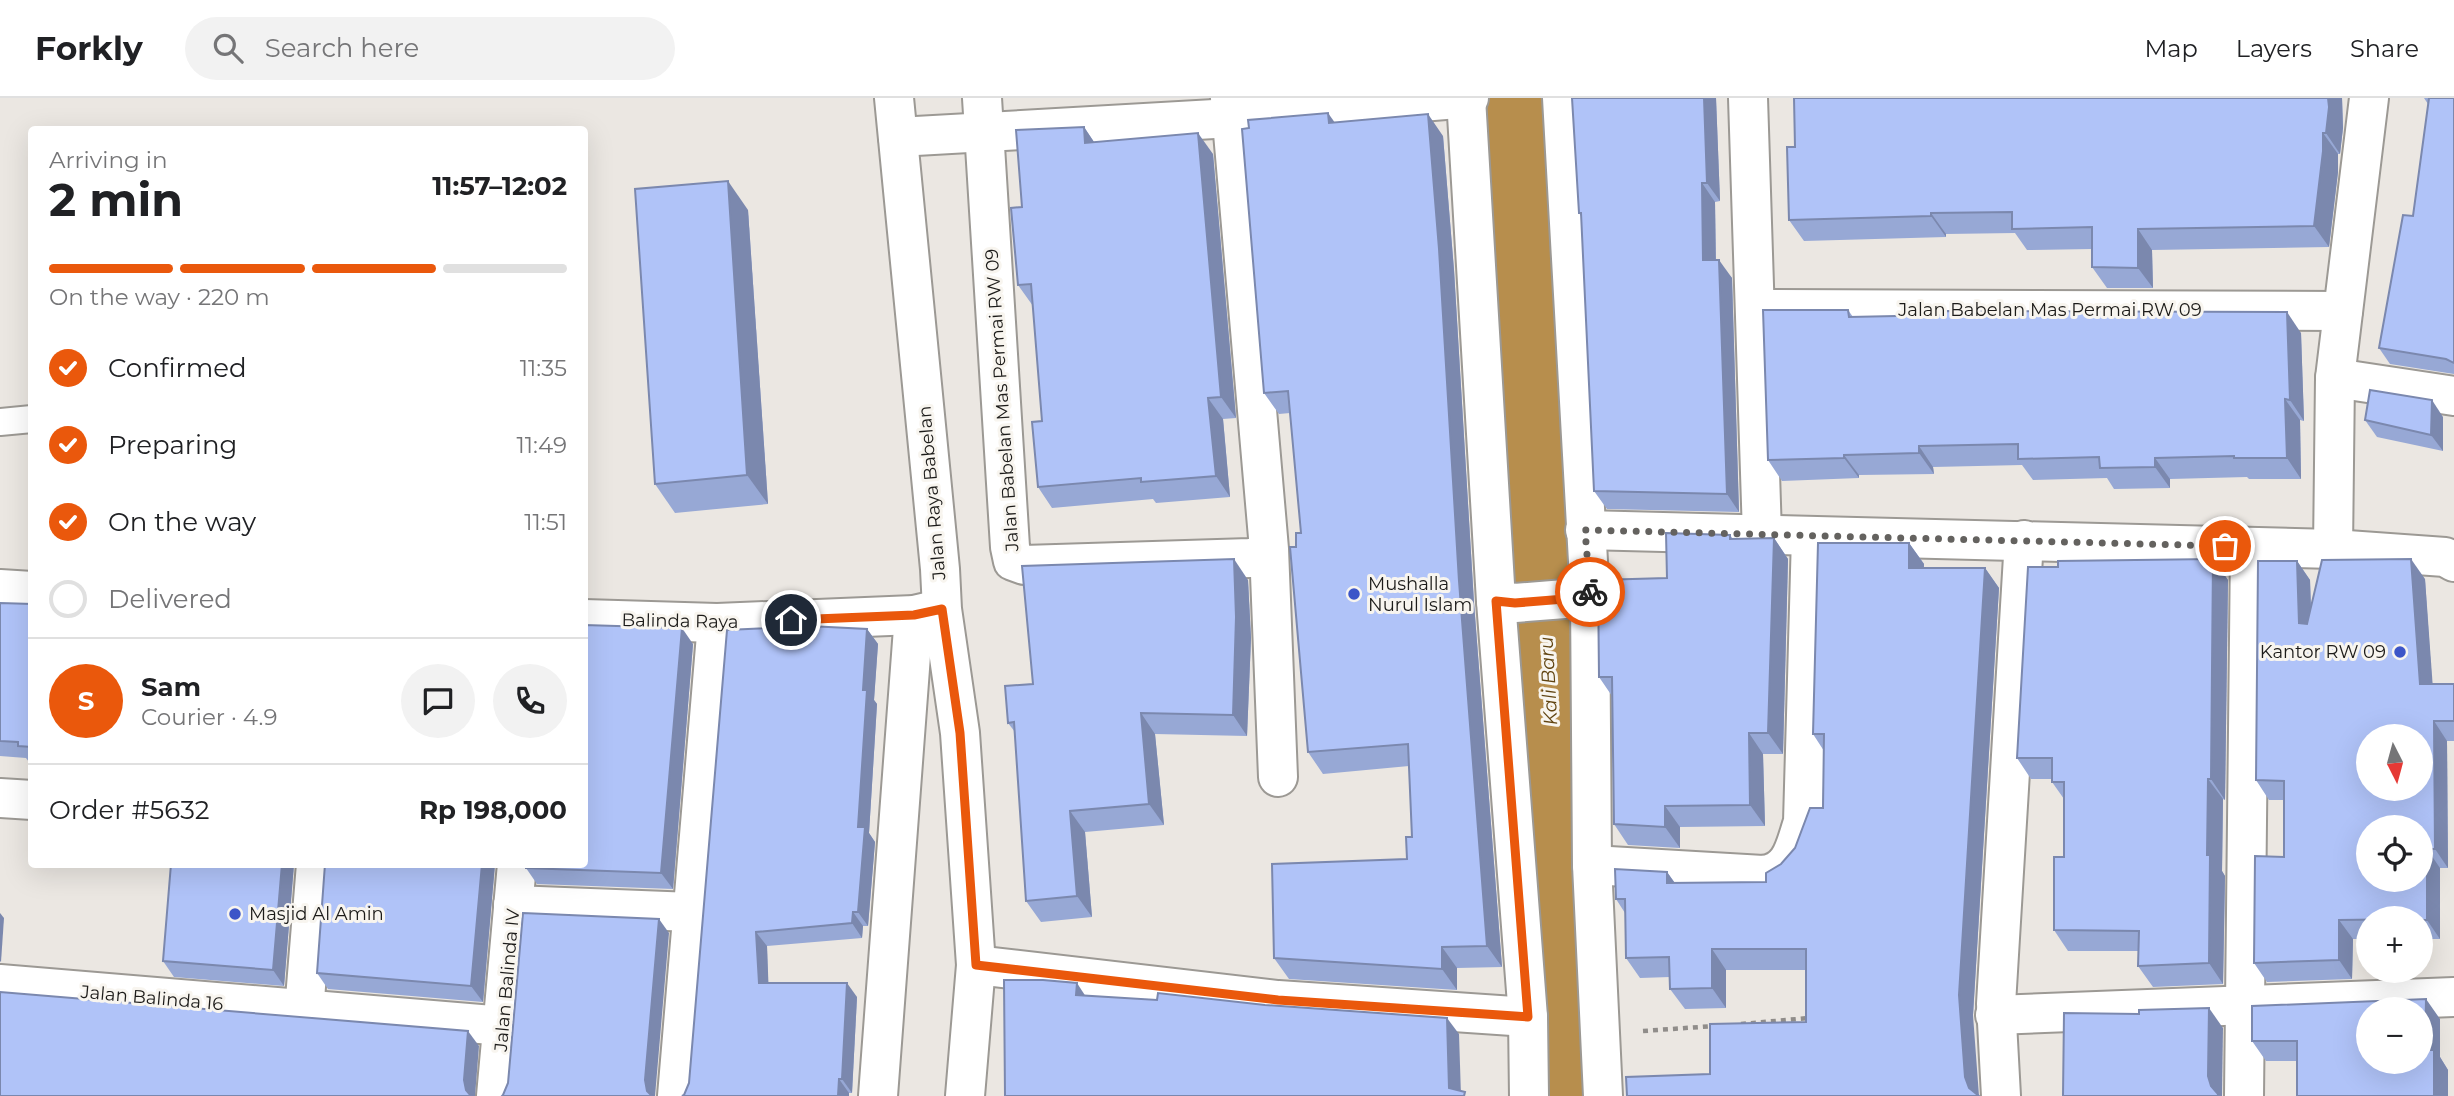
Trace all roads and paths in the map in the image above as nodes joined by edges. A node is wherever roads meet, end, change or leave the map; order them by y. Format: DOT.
graph roads {
  1 [pos="894,98"];
  2 [pos="1467,98"];
  3 [pos="1562,98"];
  4 [pos="1748,98"];
  5 [pos="2369,98"];
  6 [pos="1231,108"];
  7 [pos="984,115"];
  8 [pos="898,136"];
  9 [pos="1756,309"];
  10 [pos="2343,311"];
  11 [pos="2335,378"];
  12 [pos="2454,396"];
  13 [pos="28,419"];
  14 [pos="0,422"];
  15 [pos="1585,530"];
  16 [pos="1762,535"];
  17 [pos="1811,536"];
  18 [pos="2024,540"];
  19 [pos="2250,547"];
  20 [pos="2333,549"];
  21 [pos="1269,555"];
  22 [pos="2454,562"];
  23 [pos="0,589"];
  24 [pos="28,591"];
  25 [pos="1585,597"];
  26 [pos="1505,602"];
  27 [pos="928,612"];
  28 [pos="588,619"];
  29 [pos="717,624"];
  30 [pos="1278,777"];
  31 [pos="0,798"];
  32 [pos="28,800"];
  33 [pos="1592,865"];
  34 [pos="316,868"];
  35 [pos="517,868"];
  36 [pos="513,905"];
  37 [pos="692,912"];
  38 [pos="976,965"];
  39 [pos="0,985"];
  40 [pos="2454,997"];
  41 [pos="2244,1006"];
  42 [pos="304,1011"];
  43 [pos="1995,1015"];
  44 [pos="1528,1017"];
  45 [pos="1815,1018"];
  46 [pos="1735,1024"];
  47 [pos="1721,1025"];
  48 [pos="503,1026"];
  49 [pos="1600,1035"];
  50 [pos="496,1096"];
  51 [pos="677,1096"];
  52 [pos="878,1096"];
  53 [pos="965,1096"];
  54 [pos="1529,1096"];
  55 [pos="1603,1096"];
  56 [pos="2001,1096"];
  57 [pos="2244,1096"];
  1 -- 8 [label="street, Jalan Raya Babelan"];
  2 -- 6 [label="street"];
  2 -- 26 [label="street"];
  3 -- 15 [label="street"];
  4 -- 9 [label="street"];
  5 -- 10 [label="street"];
  6 -- 7 [label="street"];
  6 -- 21 [label="street"];
  7 -- 8 [label="street"];
  7 -- 21 [label="street, Jalan Babelan Mas Permai RW 09"];
  8 -- 27 [label="street, Jalan Raya Babelan"];
  9 -- 10 [label="street, Jalan Babelan Mas Permai RW 09"];
  9 -- 16 [label="street"];
  10 -- 11 [label="street"];
  11 -- 12 [label="street"];
  11 -- 20 [label="street"];
  13 -- 14 [label="lane"];
  15 -- 16 [label="street"];
  15 -- 25 [label="street"];
  16 -- 17 [label="street"];
  17 -- 18 [label="street"];
  17 -- 33 [label="street"];
  18 -- 19 [label="street"];
  18 -- 43 [label="street"];
  19 -- 20 [label="street"];
  19 -- 41 [label="street"];
  20 -- 22 [label="street"];
  21 -- 30 [label="street"];
  23 -- 24 [label="street"];
  25 -- 26 [label="street"];
  25 -- 33 [label="street"];
  26 -- 44 [label="street"];
  27 -- 29 [label="street, Balinda Raya"];
  27 -- 38 [label="street, Jalan Raya Babelan"];
  27 -- 52 [label="street"];
  28 -- 29 [label="street, Balinda Raya"];
  29 -- 37 [label="street"];
  31 -- 32 [label="street"];
  33 -- 49 [label="street"];
  34 -- 42 [label="street"];
  35 -- 36 [label="street, Jalan Balinda IV"];
  36 -- 37 [label="street"];
  36 -- 48 [label="street, Jalan Balinda IV"];
  37 -- 51 [label="street"];
  38 -- 44 [label="street"];
  38 -- 53 [label="street, Jalan Raya Babelan"];
  39 -- 42 [label="street, Jalan Balinda 16"];
  40 -- 41 [label="street"];
  41 -- 43 [label="street"];
  41 -- 57 [label="street"];
  42 -- 48 [label="street, Jalan Balinda 16"];
  43 -- 56 [label="street"];
  44 -- 54 [label="street"];
  45 -- 46 [label="path"];
  47 -- 49 [label="path"];
  48 -- 50 [label="street, Jalan Balinda IV"];
  49 -- 55 [label="street"];
}
